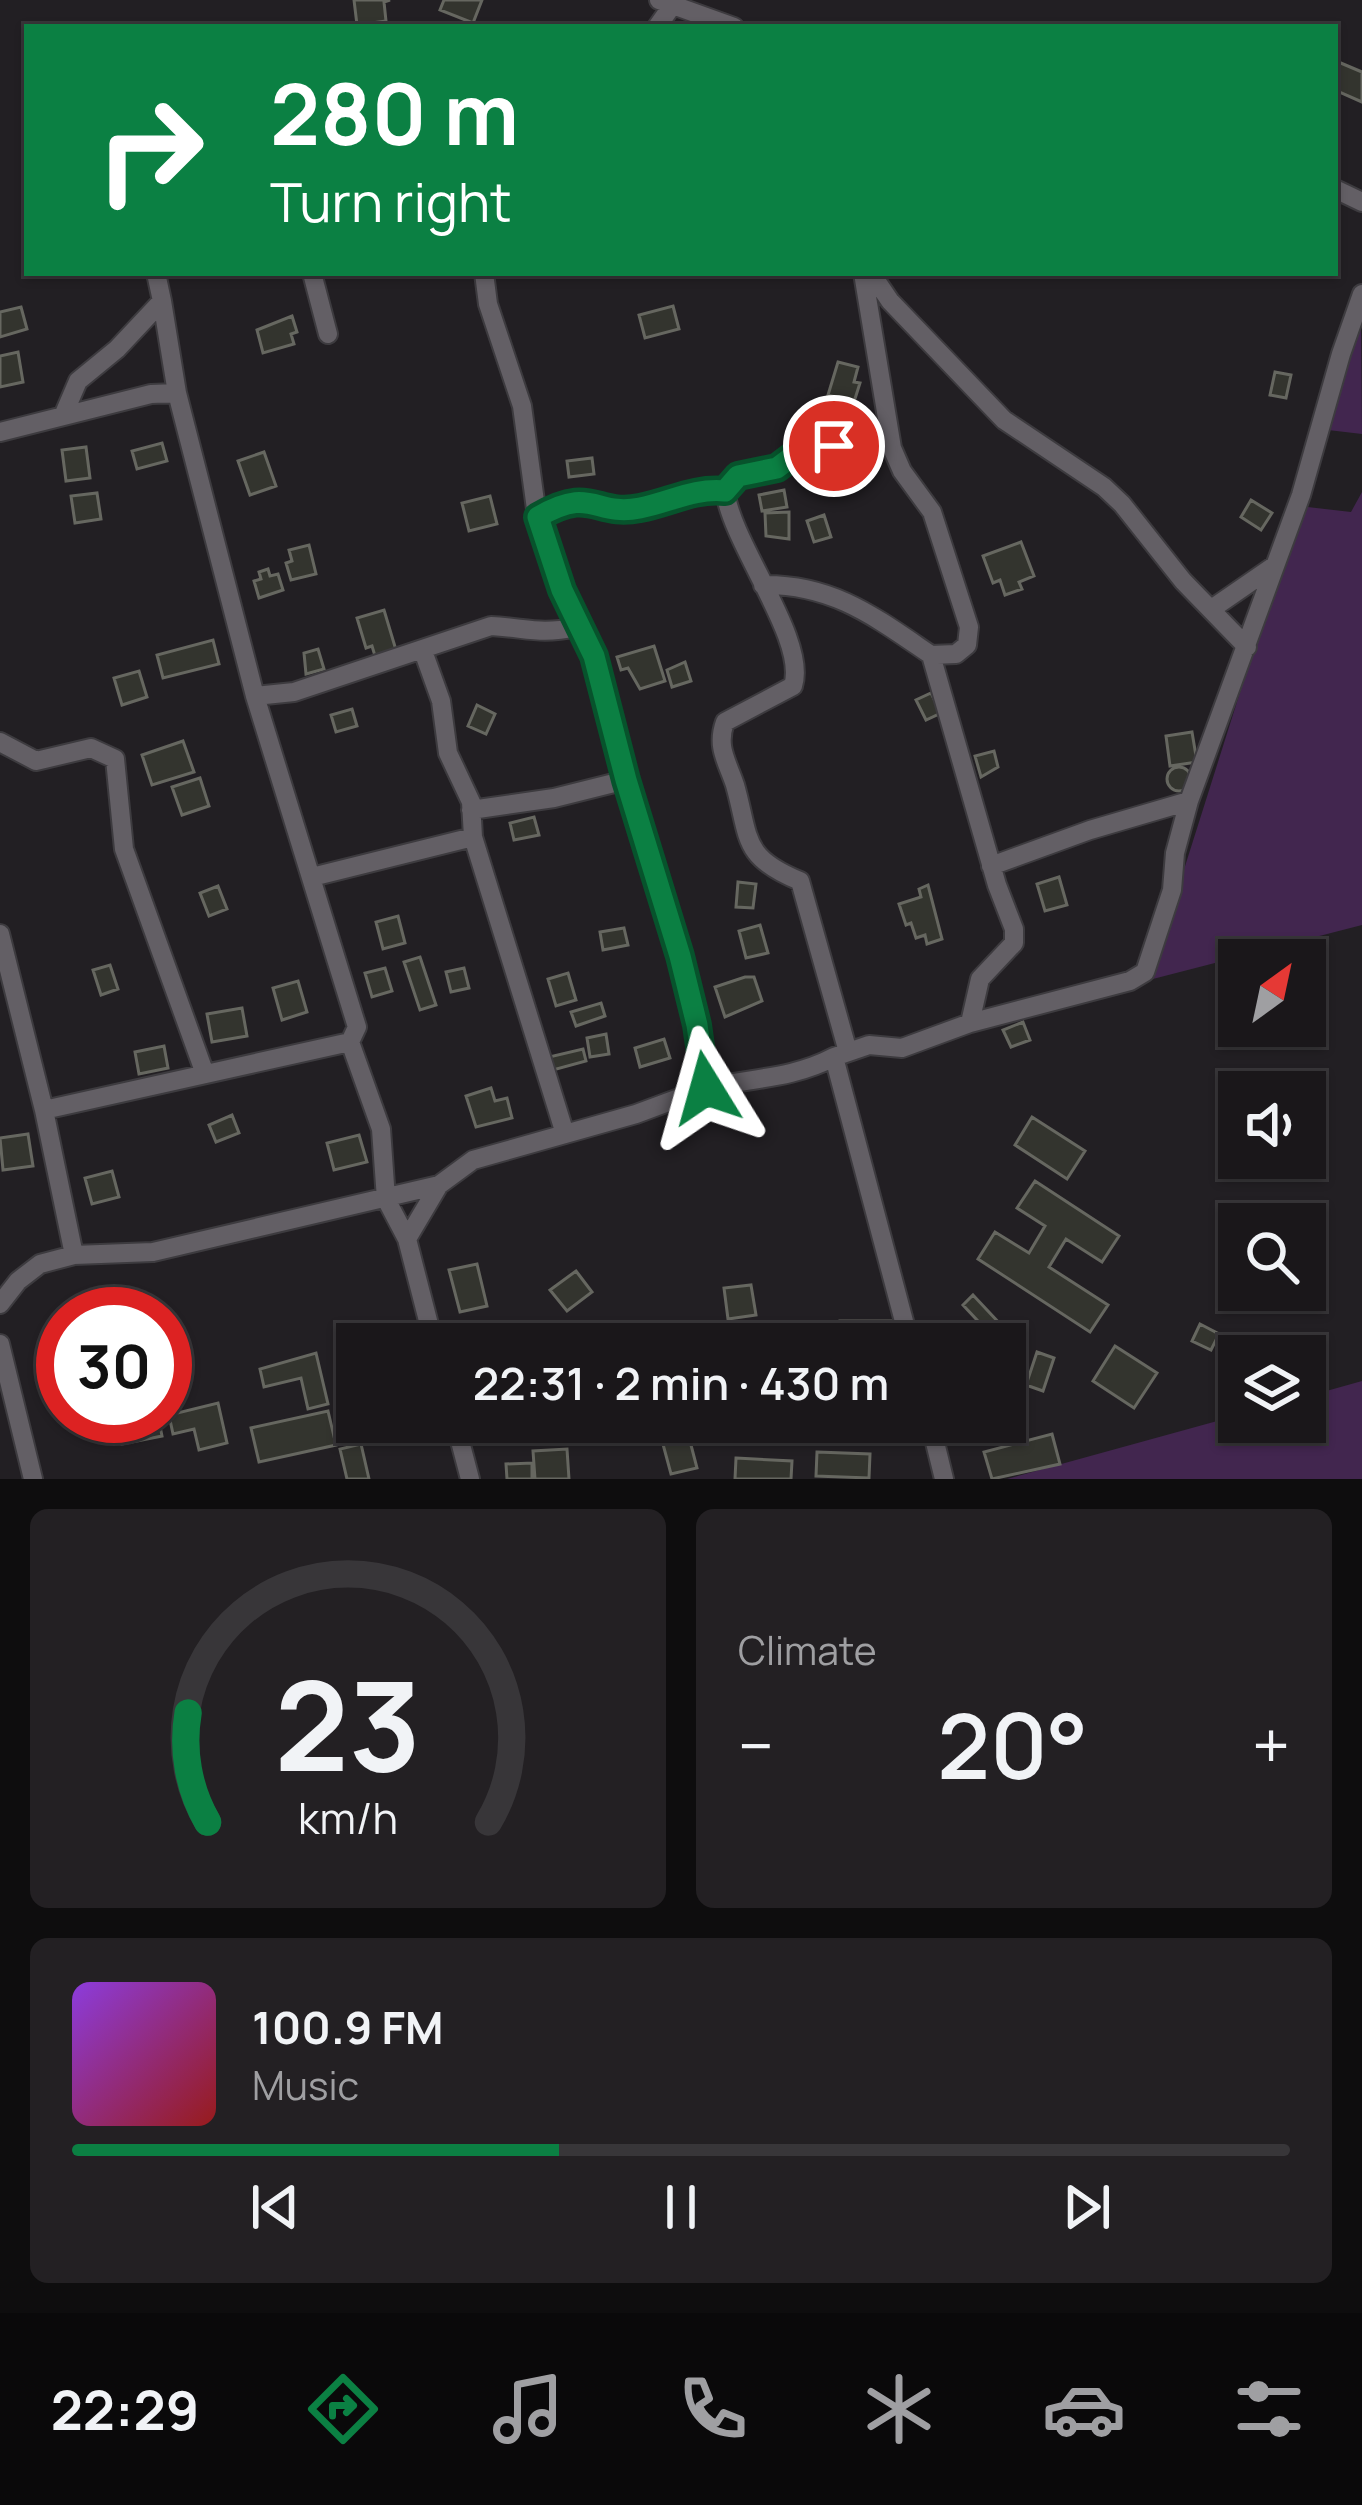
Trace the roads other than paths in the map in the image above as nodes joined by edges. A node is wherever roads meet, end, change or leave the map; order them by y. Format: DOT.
graph roads {
  1 [pos="670,2"];
  2 [pos="726,24"];
  3 [pos="157,276"];
  4 [pos="313,276"];
  5 [pos="484,276"];
  6 [pos="867,276"];
  7 [pos="869,276"];
  8 [pos="1362,294"];
  9 [pos="161,301"];
  10 [pos="328,334"];
  11 [pos="177,393"];
  12 [pos="63,416"];
  13 [pos="887,428"];
  14 [pos="0,432"];
  15 [pos="725,491"];
  16 [pos="538,517"];
  17 [pos="1274,566"];
  18 [pos="763,585"];
  19 [pos="1213,608"];
  20 [pos="577,627"];
  21 [pos="1247,646"];
  22 [pos="423,651"];
  23 [pos="931,655"];
  24 [pos="255,696"];
  25 [pos="0,742"];
  26 [pos="626,780"];
  27 [pos="1189,801"];
  28 [pos="471,810"];
  29 [pos="473,837"];
  30 [pos="992,866"];
  31 [pos="312,878"];
  32 [pos="0,934"];
  33 [pos="970,1023"];
  34 [pos="350,1042"];
  35 [pos="841,1054"];
  36 [pos="205,1074"];
  37 [pos="706,1088"];
  38 [pos="44,1110"];
  39 [pos="565,1134"];
  40 [pos="439,1185"];
  41 [pos="386,1199"];
  42 [pos="407,1239"];
  43 [pos="74,1255"];
  44 [pos="0,1304"];
  45 [pos="429,1323"];
  46 [pos="905,1323"];
  47 [pos="0,1344"];
  48 [pos="460,1443"];
  49 [pos="935,1443"];
  50 [pos="33,1479"];
  51 [pos="470,1479"];
  52 [pos="944,1479"];
  1 -- 2 [label="street"];
  3 -- 9 [label="street"];
  4 -- 10 [label="street"];
  5 -- 16 [label="street"];
  6 -- 13 [label="street"];
  7 -- 19 [label="street"];
  8 -- 17 [label="street"];
  9 -- 11 [label="street"];
  9 -- 12 [label="street"];
  11 -- 12 [label="street"];
  11 -- 24 [label="street"];
  12 -- 14 [label="street"];
  13 -- 15 [label="street"];
  13 -- 23 [label="street"];
  15 -- 16 [label="street"];
  15 -- 18 [label="street"];
  16 -- 20 [label="street"];
  17 -- 19 [label="street"];
  17 -- 21 [label="street"];
  18 -- 23 [label="street"];
  18 -- 35 [label="street"];
  19 -- 21 [label="street"];
  20 -- 22 [label="street"];
  20 -- 26 [label="street"];
  21 -- 27 [label="street"];
  22 -- 24 [label="street"];
  22 -- 28 [label="street"];
  23 -- 30 [label="street"];
  24 -- 31 [label="street"];
  25 -- 36 [label="street"];
  26 -- 28 [label="street"];
  26 -- 37 [label="street"];
  27 -- 30 [label="street"];
  27 -- 33 [label="street"];
  28 -- 29 [label="street"];
  29 -- 31 [label="street"];
  29 -- 39 [label="street"];
  30 -- 33 [label="street"];
  31 -- 34 [label="street"];
  32 -- 38 [label="street"];
  33 -- 35 [label="street"];
  34 -- 36 [label="street"];
  34 -- 41 [label="street"];
  35 -- 37 [label="street"];
  35 -- 46 [label="street"];
  36 -- 38 [label="street"];
  37 -- 39 [label="street"];
  38 -- 43 [label="street"];
  39 -- 40 [label="street"];
  40 -- 41 [label="street"];
  40 -- 42 [label="street"];
  41 -- 42 [label="street"];
  41 -- 43 [label="street"];
  42 -- 45 [label="street"];
  43 -- 44 [label="street"];
  47 -- 50 [label="street"];
  48 -- 51 [label="street"];
  49 -- 52 [label="street"];
}
